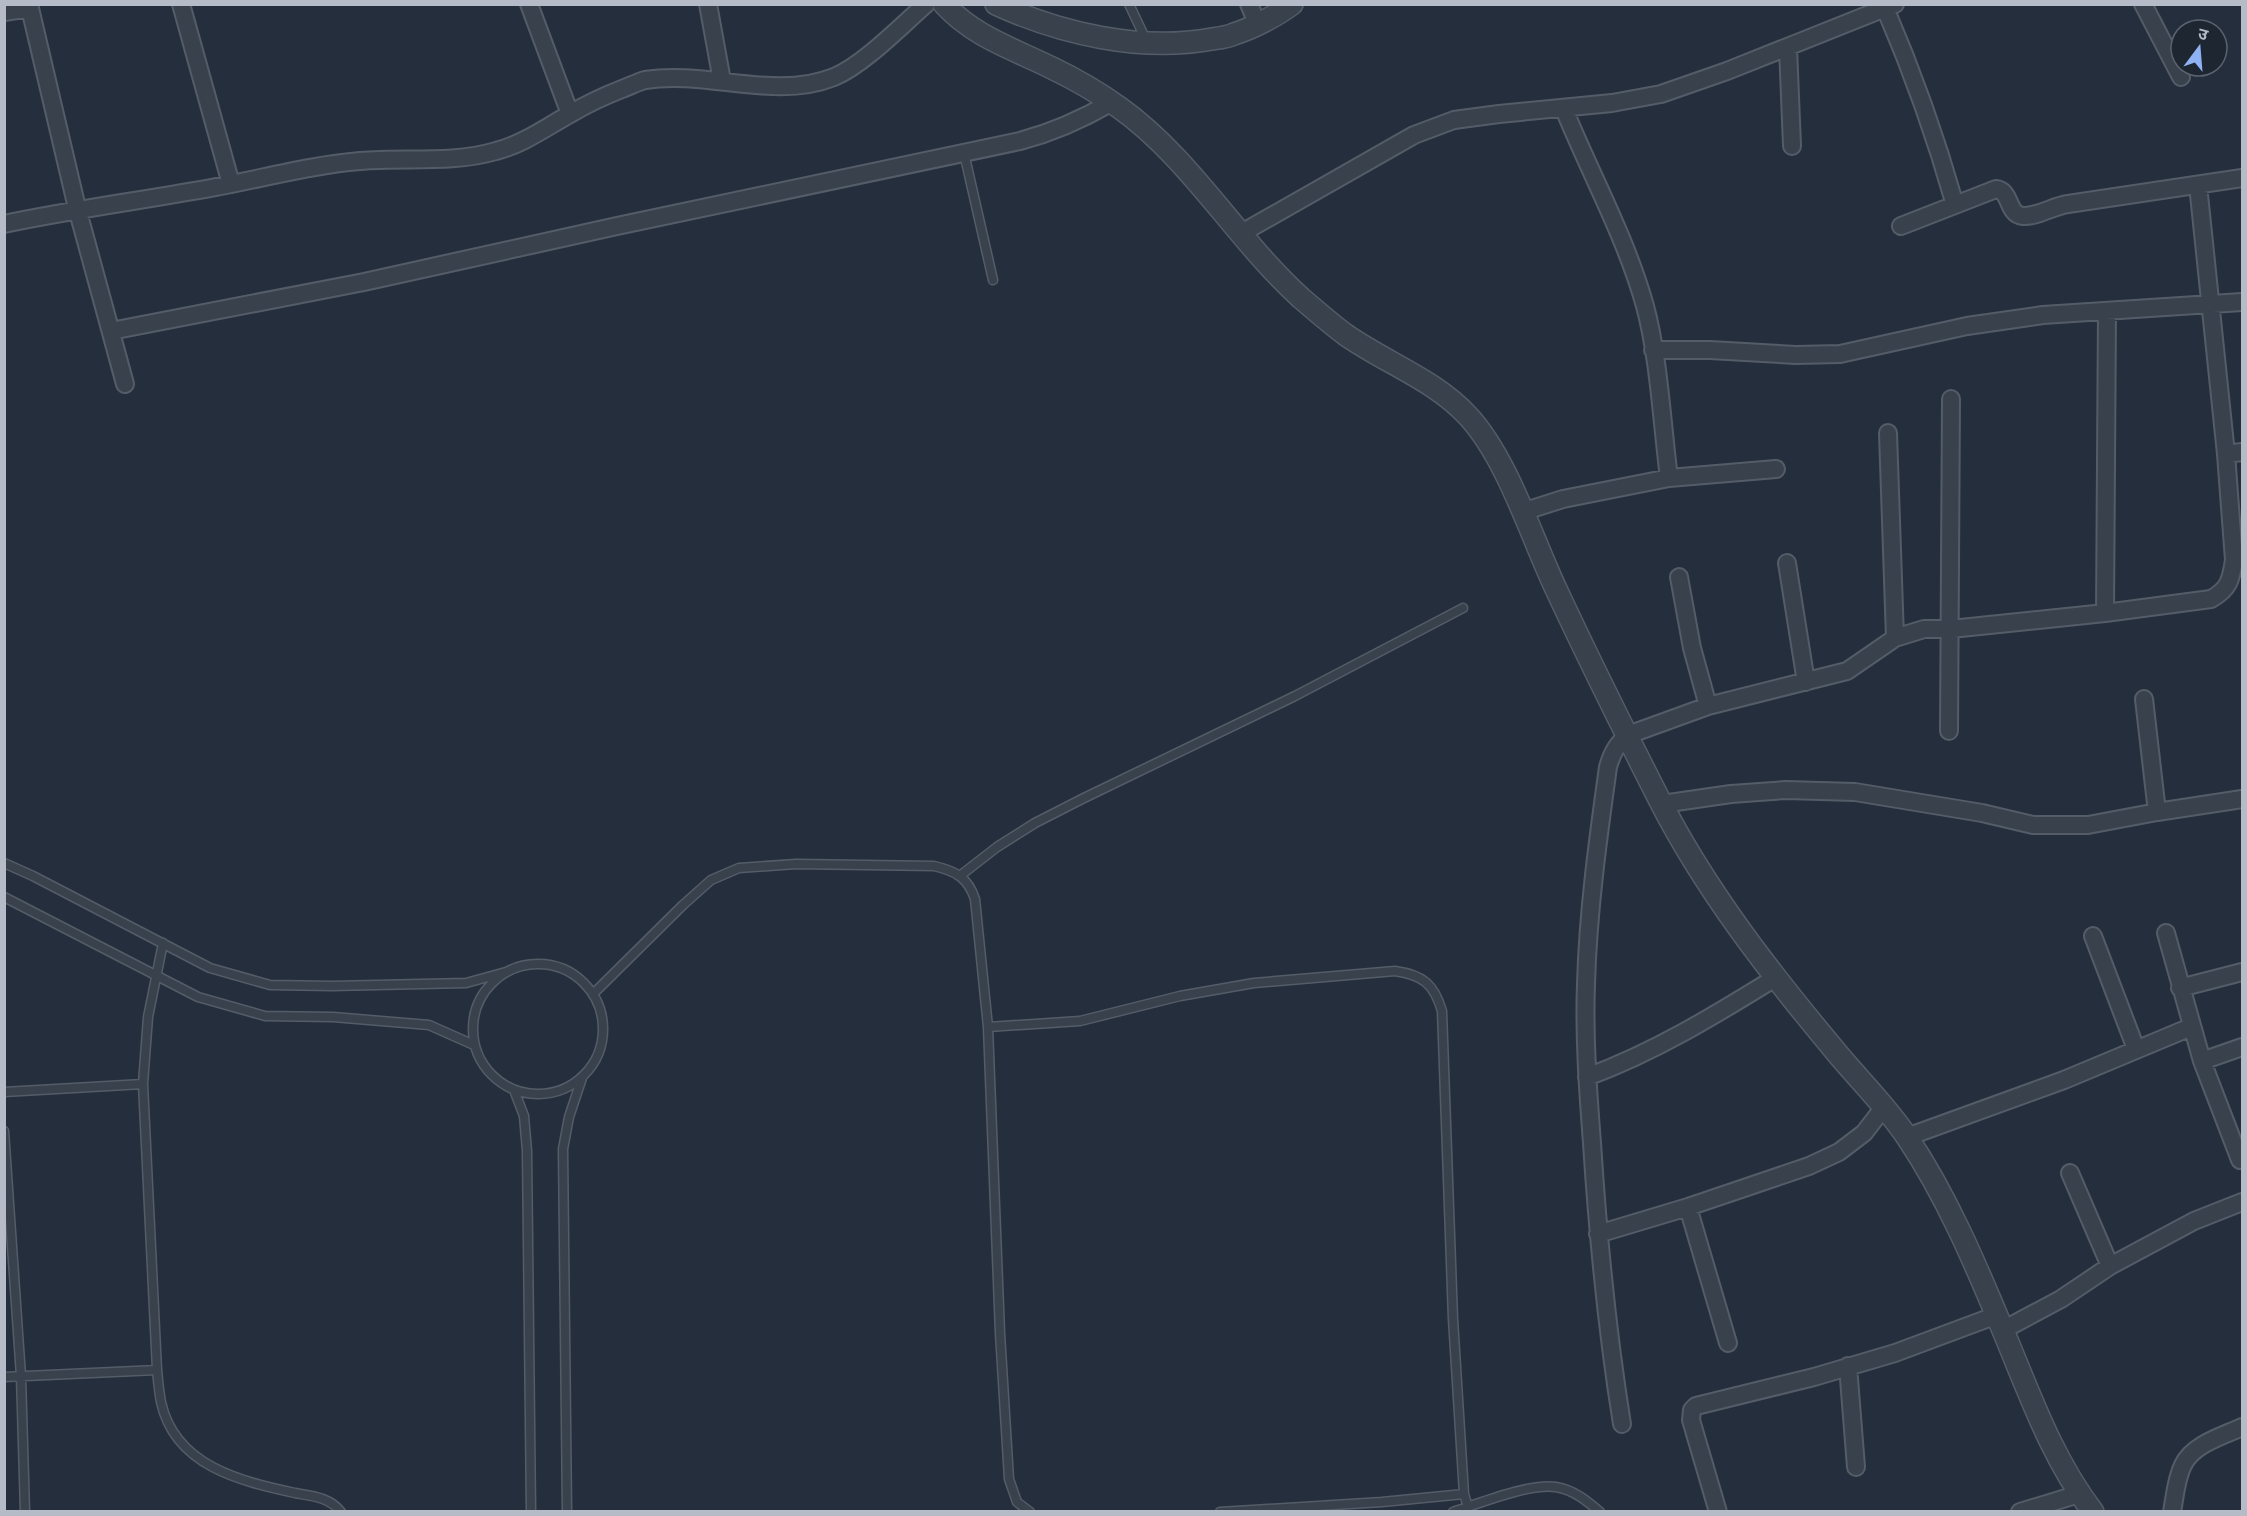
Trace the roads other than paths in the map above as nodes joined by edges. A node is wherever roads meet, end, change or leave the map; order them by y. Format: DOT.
graph roads {
  1 [pos="181,4"];
  2 [pos="529,4"];
  3 [pos="708,4"];
  4 [pos="926,4"];
  5 [pos="944,4"];
  6 [pos="996,4"];
  7 [pos="1129,4"];
  8 [pos="1292,4"];
  9 [pos="2143,4"];
  10 [pos="1890,6"];
  11 [pos="29,7"];
  12 [pos="4,12"];
  13 [pos="1253,14"];
  14 [pos="1147,43"];
  15 [pos="1788,47"];
  16 [pos="2169,53"];
  17 [pos="722,81"];
  18 [pos="1112,102"];
  19 [pos="1564,109"];
  20 [pos="570,114"];
  21 [pos="1792,146"];
  22 [pos="964,153"];
  23 [pos="2242,178"];
  24 [pos="231,184"];
  25 [pos="2198,185"];
  26 [pos="1955,206"];
  27 [pos="77,208"];
  28 [pos="4,224"];
  29 [pos="1901,226"];
  30 [pos="1240,234"];
  31 [pos="993,280"];
  32 [pos="2242,302"];
  33 [pos="2211,305"];
  34 [pos="2107,312"];
  35 [pos="111,331"];
  36 [pos="1653,350"];
  37 [pos="125,384"];
  38 [pos="1951,399"];
  39 [pos="1888,433"];
  40 [pos="2234,453"];
  41 [pos="1776,469"];
  42 [pos="1669,478"];
  43 [pos="1522,512"];
  44 [pos="1787,563"];
  45 [pos="1679,577"];
  46 [pos="1463,608"];
  47 [pos="2105,613"];
  48 [pos="1951,628"];
  49 [pos="1895,639"];
  50 [pos="1806,682"];
  51 [pos="2144,699"];
  52 [pos="1708,706"];
  53 [pos="1949,731"];
  54 [pos="1628,735"];
  55 [pos="2242,799"];
  56 [pos="1662,804"];
  57 [pos="2157,812"];
  58 [pos="4,863"];
  59 [pos="961,875"];
  60 [pos="4,897"];
  61 [pos="2166,933"];
  62 [pos="2092,936"];
  63 [pos="163,944"];
  64 [pos="506,972"];
  65 [pos="2242,972"];
  66 [pos="156,974"];
  67 [pos="1776,978"];
  68 [pos="2180,987"];
  69 [pos="594,993"];
  70 [pos="988,1027"];
  71 [pos="2191,1027"];
  72 [pos="474,1045"];
  73 [pos="2242,1047"];
  74 [pos="2136,1049"];
  75 [pos="2202,1061"];
  76 [pos="1587,1077"];
  77 [pos="582,1078"];
  78 [pos="143,1084"];
  79 [pos="514,1090"];
  80 [pos="4,1092"];
  81 [pos="1884,1107"];
  82 [pos="4,1131"];
  83 [pos="1907,1137"];
  84 [pos="2240,1160"];
  85 [pos="2070,1173"];
  86 [pos="2242,1202"];
  87 [pos="1688,1207"];
  88 [pos="1598,1234"];
  89 [pos="2110,1266"];
  90 [pos="2000,1323"];
  91 [pos="1728,1343"];
  92 [pos="1848,1366"];
  93 [pos="157,1370"];
  94 [pos="21,1376"];
  95 [pos="4,1377"];
  96 [pos="1622,1424"];
  97 [pos="2242,1428"];
  98 [pos="1856,1467"];
  99 [pos="1464,1494"];
  100 [pos="2079,1494"];
  101 [pos="1467,1507"];
  102 [pos="25,1512"];
  103 [pos="341,1512"];
  104 [pos="531,1512"];
  105 [pos="567,1512"];
  106 [pos="1030,1512"];
  107 [pos="1220,1512"];
  108 [pos="1453,1512"];
  109 [pos="1600,1512"];
  110 [pos="1718,1512"];
  111 [pos="2020,1512"];
  112 [pos="2093,1512"];
  113 [pos="2172,1512"];
  1 -- 24 [label="street"];
  2 -- 20 [label="street"];
  3 -- 17 [label="street"];
  4 -- 17 [label="street"];
  5 -- 18 [label="street"];
  6 -- 14 [label="street"];
  7 -- 14 [label="lane"];
  8 -- 13 [label="street"];
  9 -- 16 [label="street"];
  10 -- 15 [label="street"];
  10 -- 26 [label="street"];
  11 -- 12 [label="street"];
  11 -- 27 [label="street"];
  13 -- 14 [label="street"];
  15 -- 19 [label="street"];
  15 -- 21 [label="street"];
  17 -- 20 [label="street"];
  18 -- 22 [label="street"];
  18 -- 30 [label="street"];
  19 -- 30 [label="street"];
  19 -- 36 [label="street"];
  20 -- 24 [label="street"];
  22 -- 31 [label="lane"];
  22 -- 35 [label="street"];
  23 -- 25 [label="street"];
  24 -- 27 [label="street"];
  25 -- 26 [label="street"];
  25 -- 33 [label="street"];
  26 -- 29 [label="street"];
  27 -- 28 [label="street"];
  27 -- 35 [label="street"];
  30 -- 43 [label="street"];
  32 -- 33 [label="street"];
  33 -- 34 [label="street"];
  33 -- 40 [label="street"];
  34 -- 36 [label="street"];
  34 -- 47 [label="street"];
  35 -- 37 [label="street"];
  36 -- 42 [label="street"];
  38 -- 48 [label="street"];
  39 -- 49 [label="street"];
  40 -- 47 [label="street"];
  41 -- 42 [label="street"];
  42 -- 43 [label="street"];
  43 -- 54 [label="street"];
  44 -- 50 [label="street"];
  45 -- 52 [label="street"];
  46 -- 59 [label="lane"];
  47 -- 48 [label="street"];
  48 -- 49 [label="street"];
  48 -- 53 [label="street"];
  49 -- 50 [label="street"];
  50 -- 52 [label="street"];
  51 -- 57 [label="street"];
  52 -- 54 [label="street"];
  54 -- 56 [label="street"];
  54 -- 76 [label="street"];
  55 -- 57 [label="street"];
  56 -- 57 [label="street"];
  56 -- 67 [label="street"];
  58 -- 63 [label="lane"];
  59 -- 69 [label="lane"];
  59 -- 70 [label="lane"];
  60 -- 66 [label="lane"];
  61 -- 68 [label="street"];
  62 -- 74 [label="street"];
  63 -- 64 [label="lane"];
  63 -- 66 [label="lane"];
  64 -- 69 [label="lane"];
  64 -- 72 [label="lane"];
  65 -- 68 [label="street"];
  66 -- 72 [label="lane"];
  66 -- 78 [label="lane"];
  67 -- 76 [label="street"];
  67 -- 81 [label="street"];
  68 -- 71 [label="street"];
  69 -- 77 [label="lane"];
  70 -- 99 [label="lane"];
  70 -- 106 [label="lane"];
  71 -- 74 [label="street"];
  71 -- 75 [label="street"];
  72 -- 79 [label="lane"];
  73 -- 75 [label="street"];
  74 -- 83 [label="street"];
  75 -- 84 [label="street"];
  76 -- 88 [label="street"];
  77 -- 79 [label="lane"];
  77 -- 105 [label="lane"];
  78 -- 80 [label="lane"];
  78 -- 93 [label="lane"];
  79 -- 104 [label="lane"];
  81 -- 83 [label="street"];
  81 -- 87 [label="street"];
  82 -- 94 [label="lane"];
  83 -- 90 [label="street"];
  85 -- 89 [label="street"];
  86 -- 89 [label="street"];
  87 -- 88 [label="street"];
  87 -- 91 [label="street"];
  88 -- 96 [label="street"];
  89 -- 90 [label="street"];
  90 -- 92 [label="street"];
  90 -- 100 [label="street"];
  92 -- 98 [label="street"];
  92 -- 110 [label="street"];
  93 -- 94 [label="lane"];
  93 -- 103 [label="lane"];
  94 -- 95 [label="lane"];
  94 -- 102 [label="lane"];
  97 -- 113 [label="street"];
  99 -- 101 [label="lane"];
  99 -- 107 [label="lane"];
  100 -- 111 [label="street"];
  100 -- 112 [label="street"];
  101 -- 108 [label="lane"];
  101 -- 109 [label="lane"];
}
